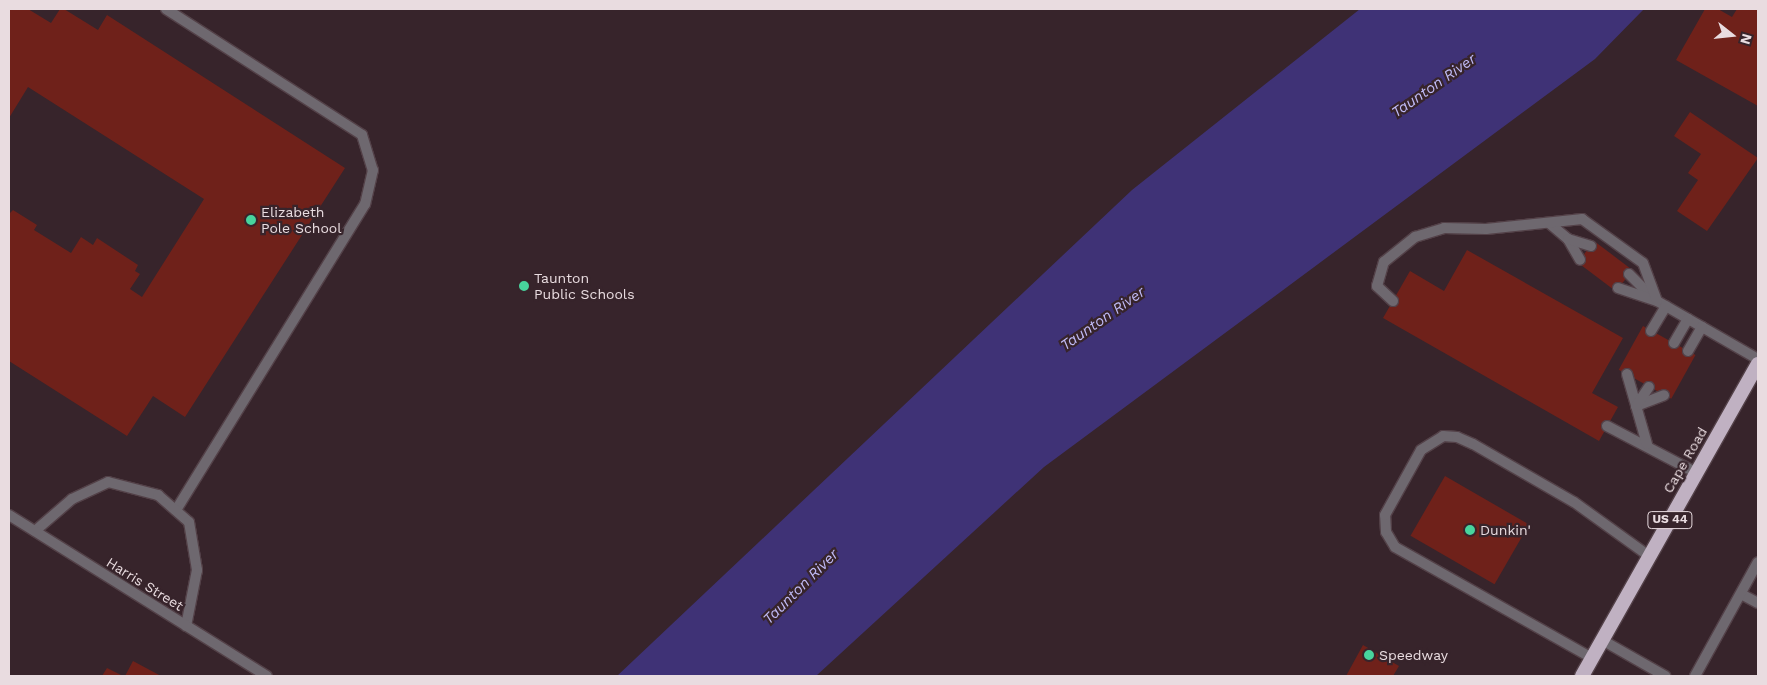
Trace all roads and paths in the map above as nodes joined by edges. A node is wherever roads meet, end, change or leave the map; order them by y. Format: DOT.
graph roads {
  1 [pos="166,9"];
  2 [pos="1549,223"];
  3 [pos="1568,239"];
  4 [pos="1591,246"];
  5 [pos="1580,260"];
  6 [pos="1630,274"];
  7 [pos="1618,288"];
  8 [pos="1393,301"];
  9 [pos="1661,304"];
  10 [pos="1688,319"];
  11 [pos="1702,327"];
  12 [pos="1651,331"];
  13 [pos="1674,343"];
  14 [pos="1688,351"];
  15 [pos="1758,359"];
  16 [pos="1758,364"];
  17 [pos="1627,374"];
  18 [pos="1649,387"];
  19 [pos="1664,394"];
  20 [pos="1636,406"];
  21 [pos="1607,426"];
  22 [pos="1647,444"];
  23 [pos="1697,473"];
  24 [pos="176,510"];
  25 [pos="9,515"];
  26 [pos="35,532"];
  27 [pos="1649,556"];
  28 [pos="1758,562"];
  29 [pos="1741,594"];
  30 [pos="1758,603"];
  31 [pos="186,626"];
  32 [pos="1602,640"];
  33 [pos="1592,658"];
  34 [pos="266,676"];
  35 [pos="1582,676"];
  36 [pos="1665,676"];
  37 [pos="1695,676"];
  1 -- 24 [label="street"];
  2 -- 3 [label="street"];
  2 -- 8 [label="street"];
  2 -- 9 [label="street"];
  3 -- 4 [label="street"];
  3 -- 5 [label="street"];
  6 -- 9 [label="street"];
  7 -- 9 [label="street"];
  9 -- 10 [label="street"];
  9 -- 12 [label="street"];
  10 -- 11 [label="street"];
  10 -- 13 [label="street"];
  11 -- 14 [label="street"];
  11 -- 15 [label="street"];
  16 -- 23 [label="highway, Cape Road / US 44"];
  17 -- 20 [label="street"];
  18 -- 20 [label="street"];
  19 -- 20 [label="street"];
  20 -- 22 [label="street"];
  21 -- 22 [label="street"];
  22 -- 23 [label="street"];
  23 -- 27 [label="highway, Cape Road / US 44"];
  24 -- 26 [label="street"];
  24 -- 31 [label="street"];
  25 -- 26 [label="street, Harris Street"];
  26 -- 31 [label="street, Harris Street"];
  27 -- 32 [label="highway, Cape Road / US 44"];
  27 -- 33 [label="street"];
  28 -- 29 [label="street"];
  29 -- 30 [label="street"];
  29 -- 37 [label="street"];
  31 -- 34 [label="street, Harris Street"];
  32 -- 33 [label="highway, Cape Road / US 44"];
  32 -- 36 [label="street"];
  33 -- 35 [label="highway, Cape Road / US 44"];
}
